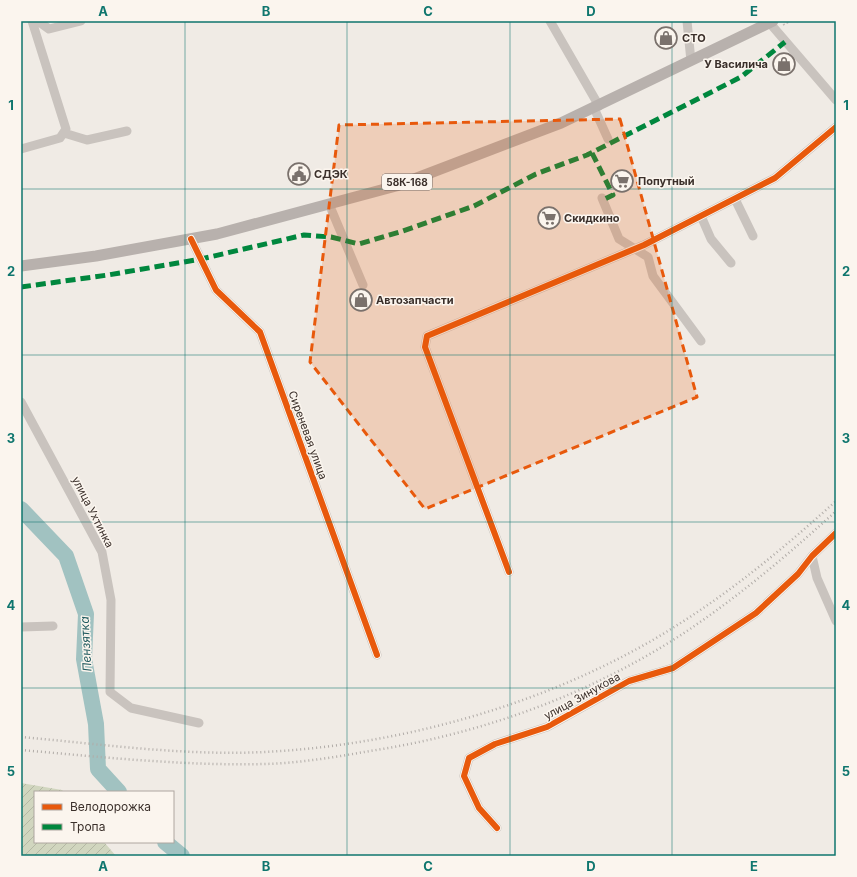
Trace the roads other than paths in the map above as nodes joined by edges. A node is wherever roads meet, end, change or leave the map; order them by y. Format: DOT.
graph roads {
  1 [pos="32,21"];
  2 [pos="38,21"];
  3 [pos="81,21"];
  4 [pos="550,21"];
  5 [pos="688,21"];
  6 [pos="770,22"];
  7 [pos="691,61"];
  8 [pos="836,100"];
  9 [pos="597,107"];
  10 [pos="836,127"];
  11 [pos="127,131"];
  12 [pos="64,132"];
  13 [pos="608,139"];
  14 [pos="21,149"];
  15 [pos="602,198"];
  16 [pos="735,199"];
  17 [pos="329,204"];
  18 [pos="701,216"];
  19 [pos="753,236"];
  20 [pos="191,239"];
  21 [pos="637,248"];
  22 [pos="731,263"];
  23 [pos="21,266"];
  24 [pos="363,284"];
  25 [pos="701,341"];
  26 [pos="21,402"];
  27 [pos="836,533"];
  28 [pos="812,556"];
  29 [pos="510,572"];
  30 [pos="836,621"];
  31 [pos="53,626"];
  32 [pos="21,627"];
  33 [pos="377,655"];
  34 [pos="198,723"];
  35 [pos="497,828"];
  1 -- 12 [label="street"];
  2 -- 3 [label="street"];
  4 -- 9 [label="street"];
  5 -- 7 [label="street"];
  6 -- 7 [label="main road, 58К-168"];
  6 -- 8 [label="street"];
  7 -- 9 [label="main road, 58К-168"];
  9 -- 13 [label="street"];
  9 -- 17 [label="main road, 58К-168"];
  10 -- 16 [label="street"];
  11 -- 12 [label="street"];
  12 -- 14 [label="street"];
  15 -- 21 [label="street"];
  16 -- 18 [label="street"];
  16 -- 19 [label="street"];
  17 -- 20 [label="main road, 58К-168"];
  17 -- 24 [label="street"];
  18 -- 21 [label="street"];
  18 -- 22 [label="street"];
  20 -- 23 [label="main road, 58К-168"];
  20 -- 33 [label="street, Сиреневая улица"];
  21 -- 25 [label="street"];
  21 -- 29 [label="street"];
  26 -- 34 [label="street, улица Ухтинка"];
  27 -- 28 [label="street, улица Зинукова"];
  28 -- 30 [label="street"];
  28 -- 35 [label="street, улица Зинукова"];
  31 -- 32 [label="street"];
}
